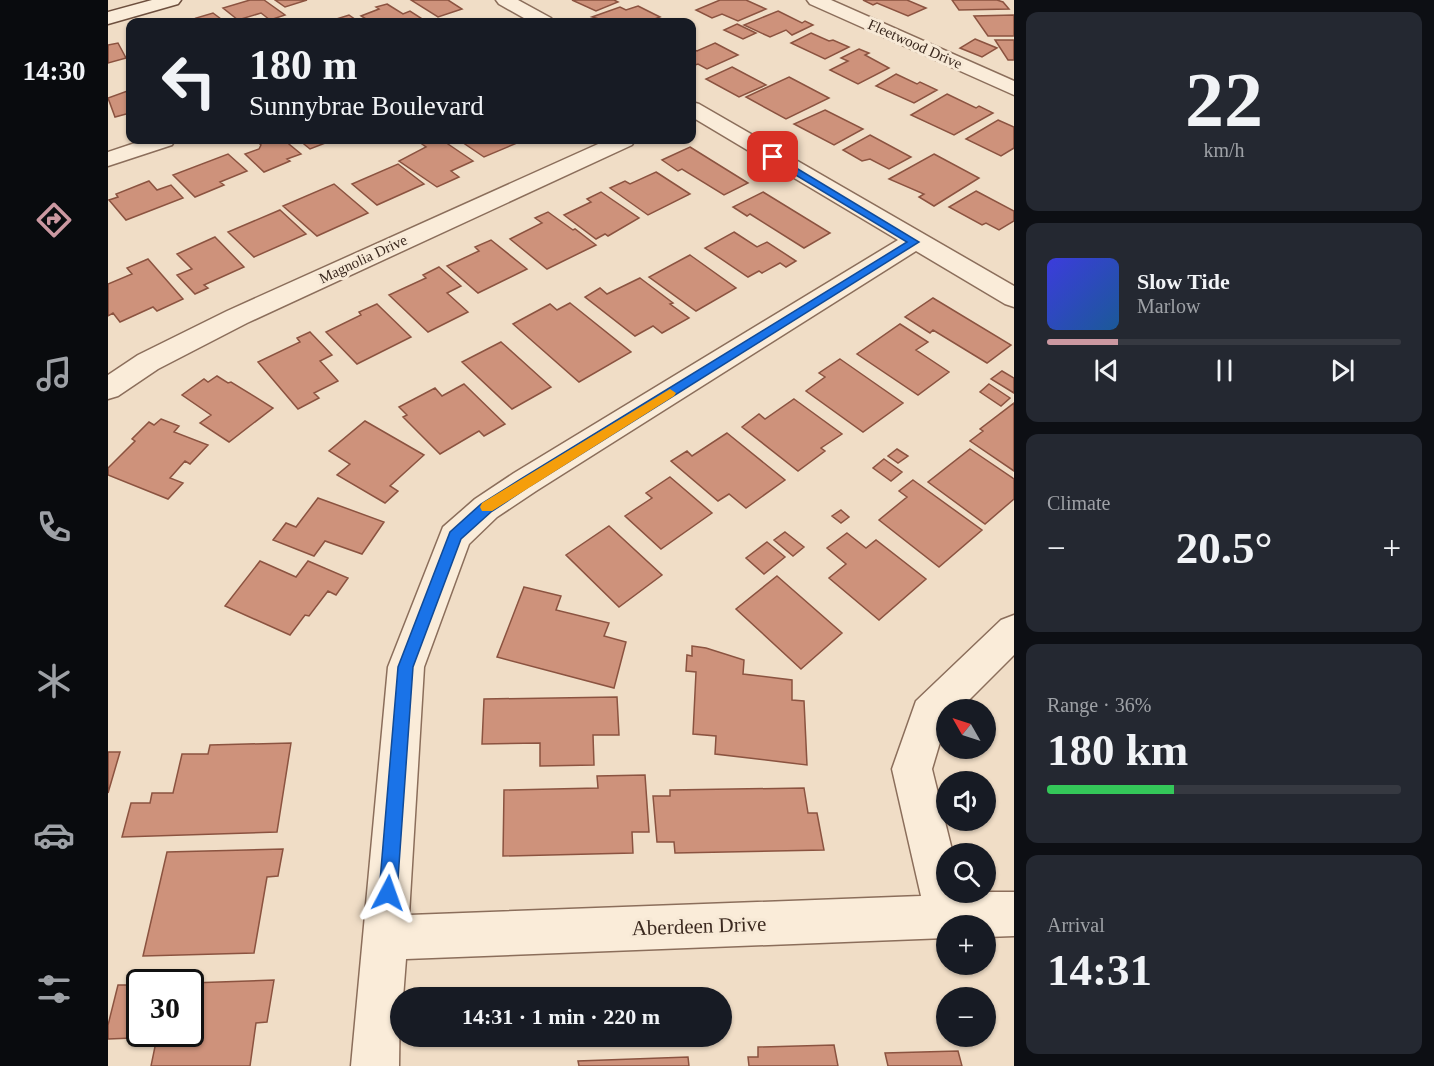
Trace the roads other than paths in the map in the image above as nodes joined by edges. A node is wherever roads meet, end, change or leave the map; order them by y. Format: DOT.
graph roads {
  1 [pos="172,0"];
  2 [pos="816,0"];
  3 [pos="505,10"];
  4 [pos="108,18"];
  5 [pos="537,18"];
  6 [pos="1014,89"];
  7 [pos="696,110"];
  8 [pos="152,144"];
  9 [pos="615,144"];
  10 [pos="108,159"];
  11 [pos="914,242"];
  12 [pos="1014,298"];
  13 [pos="108,389"];
  14 [pos="1014,631"];
  15 [pos="1014,914"];
  16 [pos="948,915"];
  17 [pos="992,915"];
  18 [pos="936,917"];
  19 [pos="385,938"];
  20 [pos="375,1066"];
  1 -- 4 [label="street"];
  2 -- 6 [label="street, Fleetwood Drive"];
  3 -- 5 [label="street"];
  7 -- 11 [label="street"];
  8 -- 10 [label="street"];
  9 -- 13 [label="street, Magnolia Drive"];
  11 -- 12 [label="street"];
  11 -- 19 [label="street"];
  14 -- 16 [label="street"];
  15 -- 17 [label="street, Aberdeen Drive"];
  18 -- 19 [label="street, Aberdeen Drive"];
  19 -- 20 [label="street"];
}
